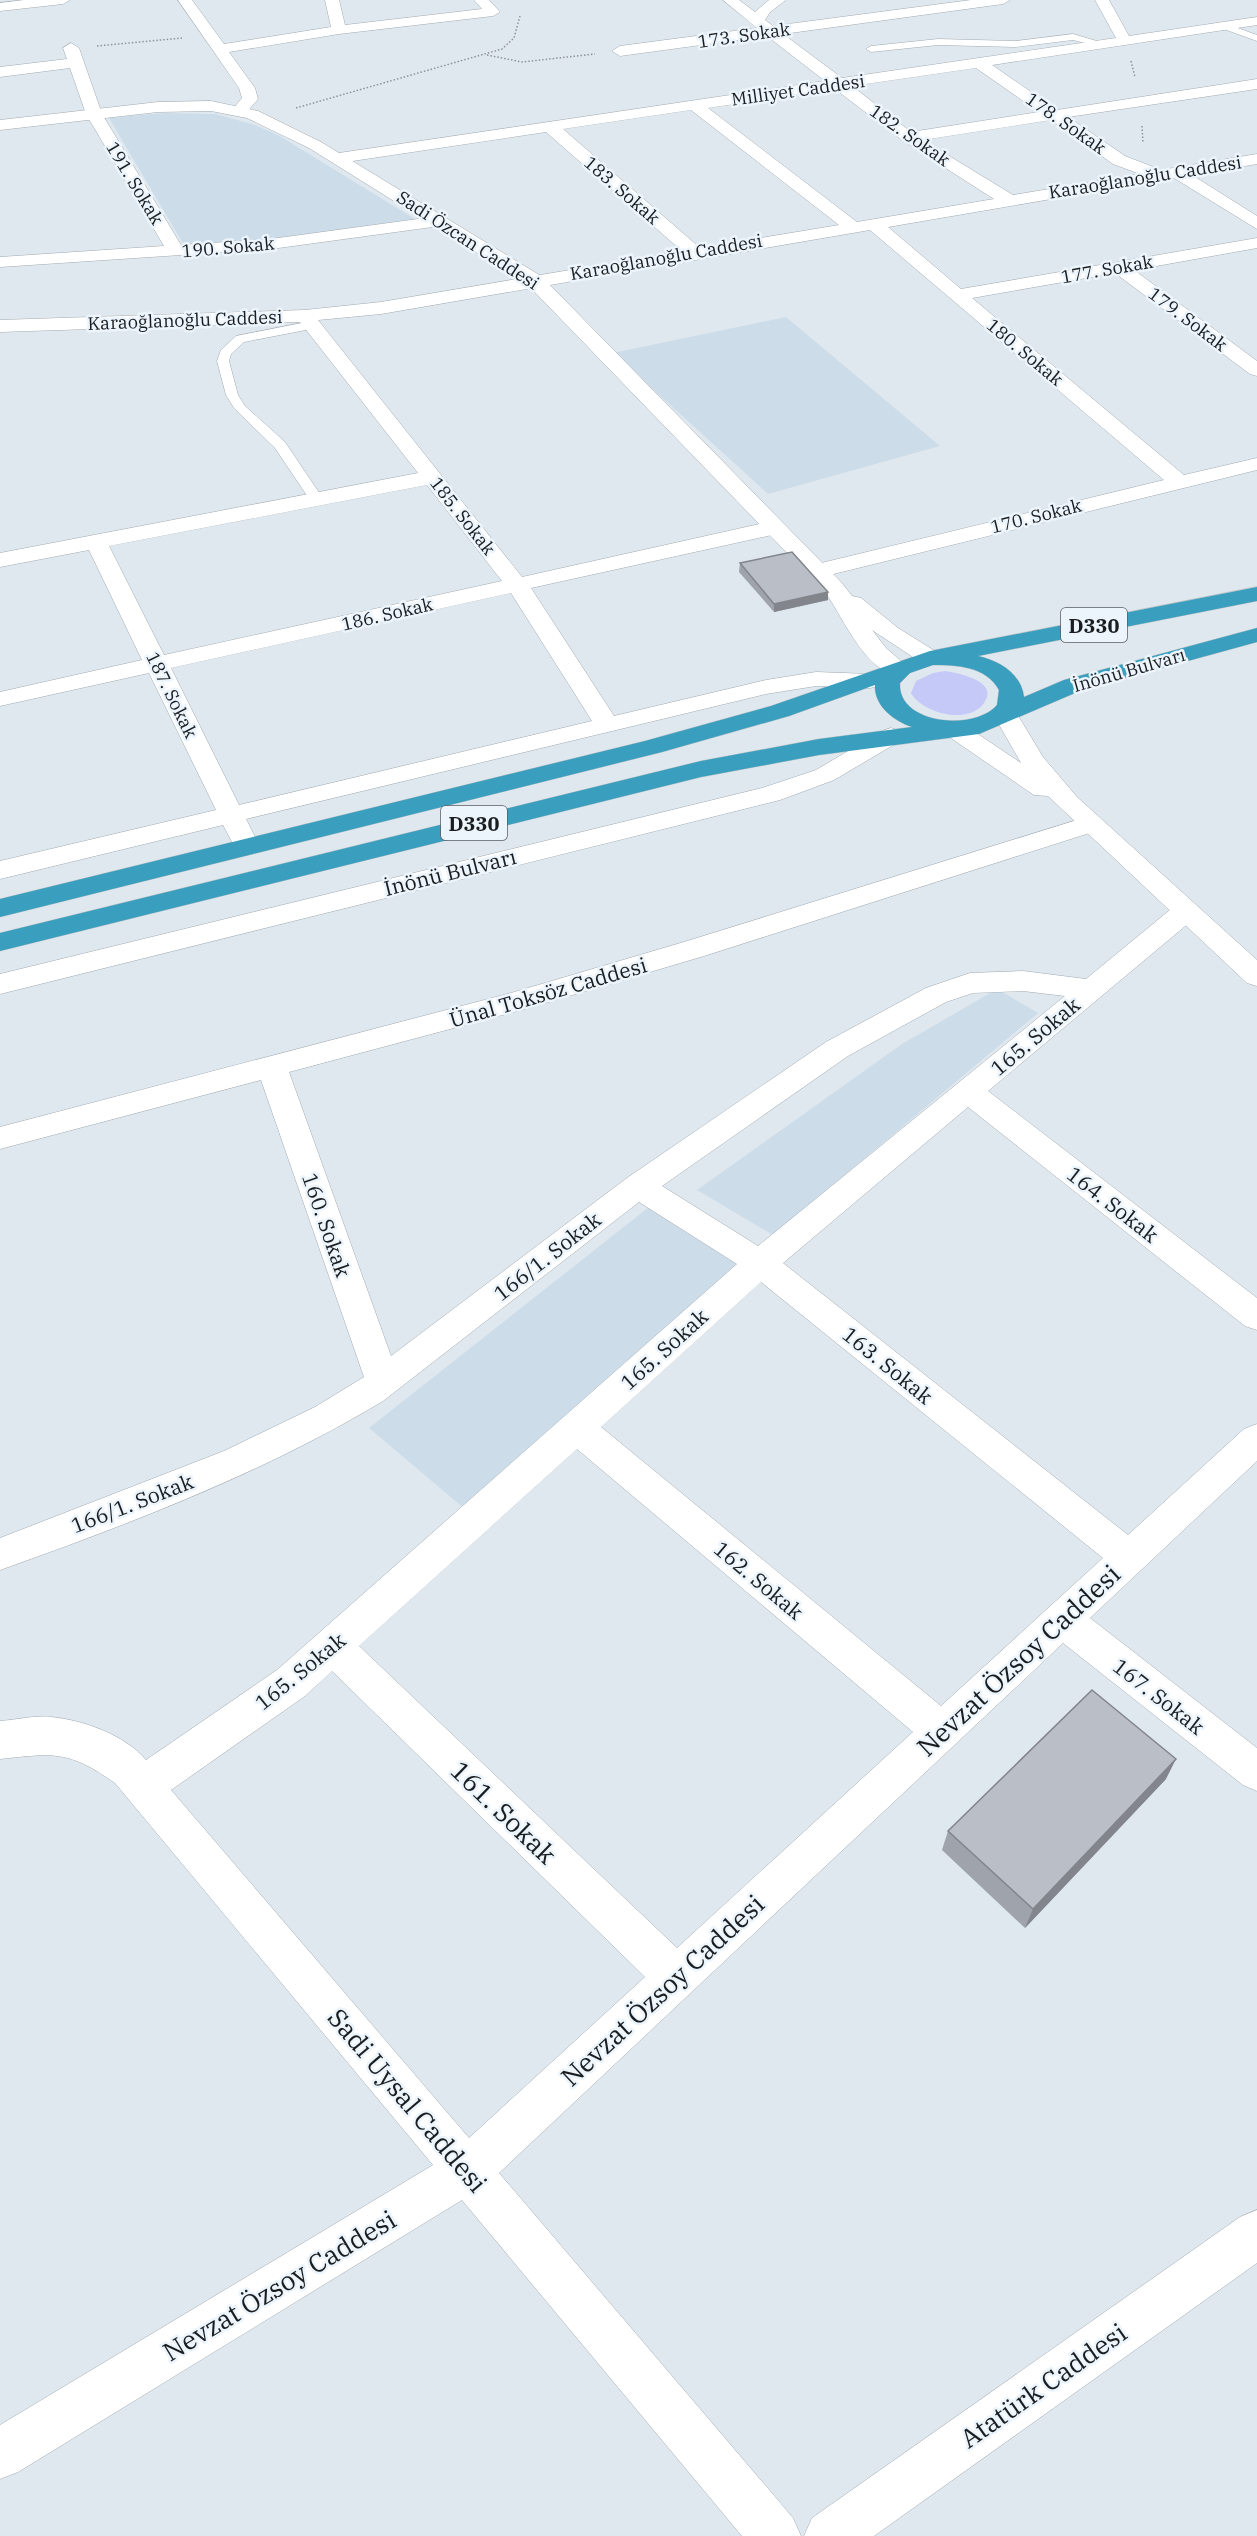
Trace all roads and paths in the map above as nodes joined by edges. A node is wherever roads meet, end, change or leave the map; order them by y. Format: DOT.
graph roads {
  1 [pos="63,0"];
  2 [pos="185,0"];
  3 [pos="332,0"];
  4 [pos="481,0"];
  5 [pos="730,0"];
  6 [pos="1003,0"];
  7 [pos="1102,0"];
  8 [pos="775,2"];
  9 [pos="0,7"];
  10 [pos="518,9"];
  11 [pos="757,21"];
  12 [pos="1257,21"];
  13 [pos="807,26"];
  14 [pos="1224,26"];
  15 [pos="339,30"];
  16 [pos="770,31"];
  17 [pos="210,35"];
  18 [pos="1257,38"];
  19 [pos="1125,41"];
  20 [pos="1102,44"];
  21 [pos="220,49"];
  22 [pos="871,49"];
  23 [pos="620,51"];
  24 [pos="485,54"];
  25 [pos="74,56"];
  26 [pos="979,63"];
  27 [pos="0,72"];
  28 [pos="839,84"];
  29 [pos="1257,84"];
  30 [pos="1140,102"];
  31 [pos="694,105"];
  32 [pos="240,110"];
  33 [pos="94,114"];
  34 [pos="1054,115"];
  35 [pos="262,119"];
  36 [pos="0,125"];
  37 [pos="550,127"];
  38 [pos="908,137"];
  39 [pos="339,158"];
  40 [pos="1257,159"];
  41 [pos="1119,160"];
  42 [pos="1167,174"];
  43 [pos="1008,200"];
  44 [pos="440,221"];
  45 [pos="872,223"];
  46 [pos="1257,224"];
  47 [pos="852,226"];
  48 [pos="1257,243"];
  49 [pos="176,251"];
  50 [pos="695,253"];
  51 [pos="8,261"];
  52 [pos="1119,267"];
  53 [pos="534,280"];
  54 [pos="958,295"];
  55 [pos="309,320"];
  56 [pos="0,326"];
  57 [pos="1257,370"];
  58 [pos="1257,464"];
  59 [pos="433,477"];
  60 [pos="1178,481"];
  61 [pos="317,500"];
  62 [pos="773,528"];
  63 [pos="96,542"];
  64 [pos="0,561"];
  65 [pos="825,579"];
  66 [pos="517,585"];
  67 [pos="1257,594"];
  68 [pos="1257,634"];
  69 [pos="930,658"];
  70 [pos="157,665"];
  71 [pos="898,669"];
  72 [pos="870,681"];
  73 [pos="0,699"];
  74 [pos="1005,714"];
  75 [pos="607,725"];
  76 [pos="954,729"];
  77 [pos="891,736"];
  78 [pos="231,816"];
  79 [pos="1090,824"];
  80 [pos="247,847"];
  81 [pos="0,870"];
  82 [pos="0,908"];
  83 [pos="1186,911"];
  84 [pos="0,942"];
  85 [pos="1257,976"];
  86 [pos="0,984"];
  87 [pos="1092,989"];
  88 [pos="272,1067"];
  89 [pos="968,1091"];
  90 [pos="0,1138"];
  91 [pos="638,1186"];
  92 [pos="760,1263"];
  93 [pos="1257,1317"];
  94 [pos="383,1382"];
  95 [pos="577,1428"];
  96 [pos="1257,1439"];
  97 [pos="0,1554"];
  98 [pos="1129,1557"];
  99 [pos="1062,1619"];
  100 [pos="332,1646"];
  101 [pos="941,1731"];
  102 [pos="0,1740"];
  103 [pos="1257,1772"];
  104 [pos="142,1786"];
  105 [pos="676,1977"];
  106 [pos="467,2171"];
  107 [pos="1257,2234"];
  108 [pos="0,2454"];
  109 [pos="775,2536"];
  110 [pos="830,2536"];
  1 -- 9 [label="street"];
  2 -- 17 [label="street"];
  3 -- 15 [label="street"];
  4 -- 15 [label="street"];
  5 -- 11 [label="street, 182. Sokak"];
  6 -- 13 [label="street, 173. Sokak"];
  7 -- 19 [label="street"];
  8 -- 11 [label="street"];
  8 -- 13 [label="street"];
  10 -- 24 [label="path"];
  11 -- 16 [label="street, 182. Sokak"];
  12 -- 14 [label="street, Milliyet Caddesi"];
  13 -- 16 [label="street, 173. Sokak"];
  14 -- 18 [label="lane"];
  14 -- 19 [label="street, Milliyet Caddesi"];
  15 -- 21 [label="street"];
  16 -- 23 [label="street, 173. Sokak"];
  16 -- 28 [label="street, 182. Sokak"];
  17 -- 21 [label="street"];
  17 -- 25 [label="path"];
  19 -- 20 [label="street, Milliyet Caddesi"];
  19 -- 30 [label="path"];
  20 -- 22 [label="lane"];
  20 -- 26 [label="street, Milliyet Caddesi"];
  21 -- 32 [label="street"];
  23 -- 24 [label="path"];
  24 -- 35 [label="path"];
  25 -- 27 [label="street"];
  25 -- 33 [label="street, 191. Sokak"];
  26 -- 28 [label="street, Milliyet Caddesi"];
  26 -- 34 [label="street, 178. Sokak"];
  28 -- 31 [label="street, Milliyet Caddesi"];
  28 -- 38 [label="street, 182. Sokak"];
  29 -- 30 [label="street"];
  30 -- 34 [label="street"];
  30 -- 41 [label="path"];
  31 -- 37 [label="street, Milliyet Caddesi"];
  31 -- 47 [label="street"];
  32 -- 33 [label="street, Sadi Özcan Caddesi"];
  32 -- 35 [label="street, Sadi Özcan Caddesi"];
  33 -- 36 [label="street, Sadi Özcan Caddesi"];
  33 -- 49 [label="street, 191. Sokak"];
  34 -- 38 [label="street"];
  34 -- 41 [label="street, 178. Sokak"];
  35 -- 39 [label="street, Sadi Özcan Caddesi"];
  37 -- 39 [label="street, Milliyet Caddesi"];
  37 -- 50 [label="street, 183. Sokak"];
  38 -- 43 [label="street, 182. Sokak"];
  39 -- 44 [label="street, Sadi Özcan Caddesi"];
  40 -- 42 [label="street, Karaoğlanoğlu Caddesi"];
  41 -- 42 [label="street, 178. Sokak"];
  42 -- 43 [label="street, Karaoğlanoğlu Caddesi"];
  42 -- 46 [label="street, 178. Sokak"];
  43 -- 45 [label="street, Karaoğlanoğlu Caddesi"];
  44 -- 49 [label="street, 190. Sokak"];
  44 -- 53 [label="street, Sadi Özcan Caddesi"];
  45 -- 47 [label="street, Karaoğlanoğlu Caddesi"];
  45 -- 54 [label="street, 180. Sokak"];
  47 -- 50 [label="street, Karaoğlanoğlu Caddesi"];
  48 -- 52 [label="street, 177. Sokak"];
  49 -- 51 [label="street, 190. Sokak"];
  50 -- 53 [label="street, Karaoğlanoğlu Caddesi"];
  52 -- 54 [label="street, 177. Sokak"];
  52 -- 57 [label="street, 179. Sokak"];
  53 -- 55 [label="street, Karaoğlanoğlu Caddesi"];
  53 -- 62 [label="street, Sadi Özcan Caddesi"];
  54 -- 60 [label="street, 180. Sokak"];
  55 -- 56 [label="street, Karaoğlanoğlu Caddesi"];
  55 -- 59 [label="street, 185. Sokak"];
  55 -- 61 [label="lane"];
  58 -- 60 [label="street, 170. Sokak"];
  59 -- 61 [label="street"];
  59 -- 66 [label="street, 185. Sokak"];
  60 -- 65 [label="street, 170. Sokak"];
  61 -- 63 [label="street"];
  62 -- 65 [label="street, Sadi Özcan Caddesi"];
  62 -- 66 [label="street, 186. Sokak"];
  63 -- 64 [label="street"];
  63 -- 70 [label="street, 187. Sokak"];
  65 -- 69 [label="street, Sadi Özcan Caddesi"];
  65 -- 71 [label="street, Sadi Özcan Caddesi"];
  66 -- 70 [label="street, 186. Sokak"];
  66 -- 75 [label="street, 185. Sokak"];
  67 -- 69 [label="highway, D330"];
  68 -- 74 [label="highway, İnönü Bulvarı / D330"];
  69 -- 71 [label="highway"];
  69 -- 74 [label="highway"];
  70 -- 73 [label="street, 186. Sokak"];
  70 -- 78 [label="street, 187. Sokak"];
  71 -- 72 [label="highway, D330"];
  71 -- 76 [label="highway"];
  72 -- 75 [label="street"];
  72 -- 80 [label="highway, D330"];
  74 -- 76 [label="highway"];
  74 -- 79 [label="street"];
  75 -- 78 [label="street"];
  76 -- 77 [label="highway, İnönü Bulvarı / D330"];
  76 -- 79 [label="street"];
  77 -- 84 [label="highway, İnönü Bulvarı / D330"];
  77 -- 86 [label="street, İnönü Bulvarı"];
  78 -- 80 [label="street, 187. Sokak"];
  78 -- 81 [label="street"];
  79 -- 83 [label="street"];
  79 -- 88 [label="street, Ünal Toksöz Caddesi"];
  80 -- 82 [label="highway, D330"];
  83 -- 85 [label="street"];
  83 -- 87 [label="street, 165. Sokak"];
  87 -- 89 [label="street, 165. Sokak"];
  87 -- 91 [label="street, 166/1. Sokak"];
  88 -- 90 [label="street, Ünal Toksöz Caddesi"];
  88 -- 94 [label="street, 160. Sokak"];
  89 -- 92 [label="street, 165. Sokak"];
  89 -- 93 [label="street, 164. Sokak"];
  91 -- 92 [label="street, 163. Sokak"];
  91 -- 94 [label="street, 166/1. Sokak"];
  92 -- 95 [label="street, 165. Sokak"];
  92 -- 98 [label="street, 163. Sokak"];
  94 -- 97 [label="street, 166/1. Sokak"];
  95 -- 100 [label="street, 165. Sokak"];
  95 -- 101 [label="street, 162. Sokak"];
  96 -- 98 [label="street, Nevzat Özsoy Caddesi"];
  98 -- 99 [label="street, Nevzat Özsoy Caddesi"];
  99 -- 101 [label="street, Nevzat Özsoy Caddesi"];
  99 -- 103 [label="street, 167. Sokak"];
  100 -- 104 [label="street, 165. Sokak"];
  100 -- 105 [label="street, 161. Sokak"];
  101 -- 105 [label="street, Nevzat Özsoy Caddesi"];
  102 -- 104 [label="street, Sadi Uysal Caddesi"];
  104 -- 106 [label="street, Sadi Uysal Caddesi"];
  105 -- 106 [label="street, Nevzat Özsoy Caddesi"];
  106 -- 108 [label="street, Nevzat Özsoy Caddesi"];
  106 -- 109 [label="street, Sadi Uysal Caddesi"];
  107 -- 110 [label="street, Atatürk Caddesi"];
}
